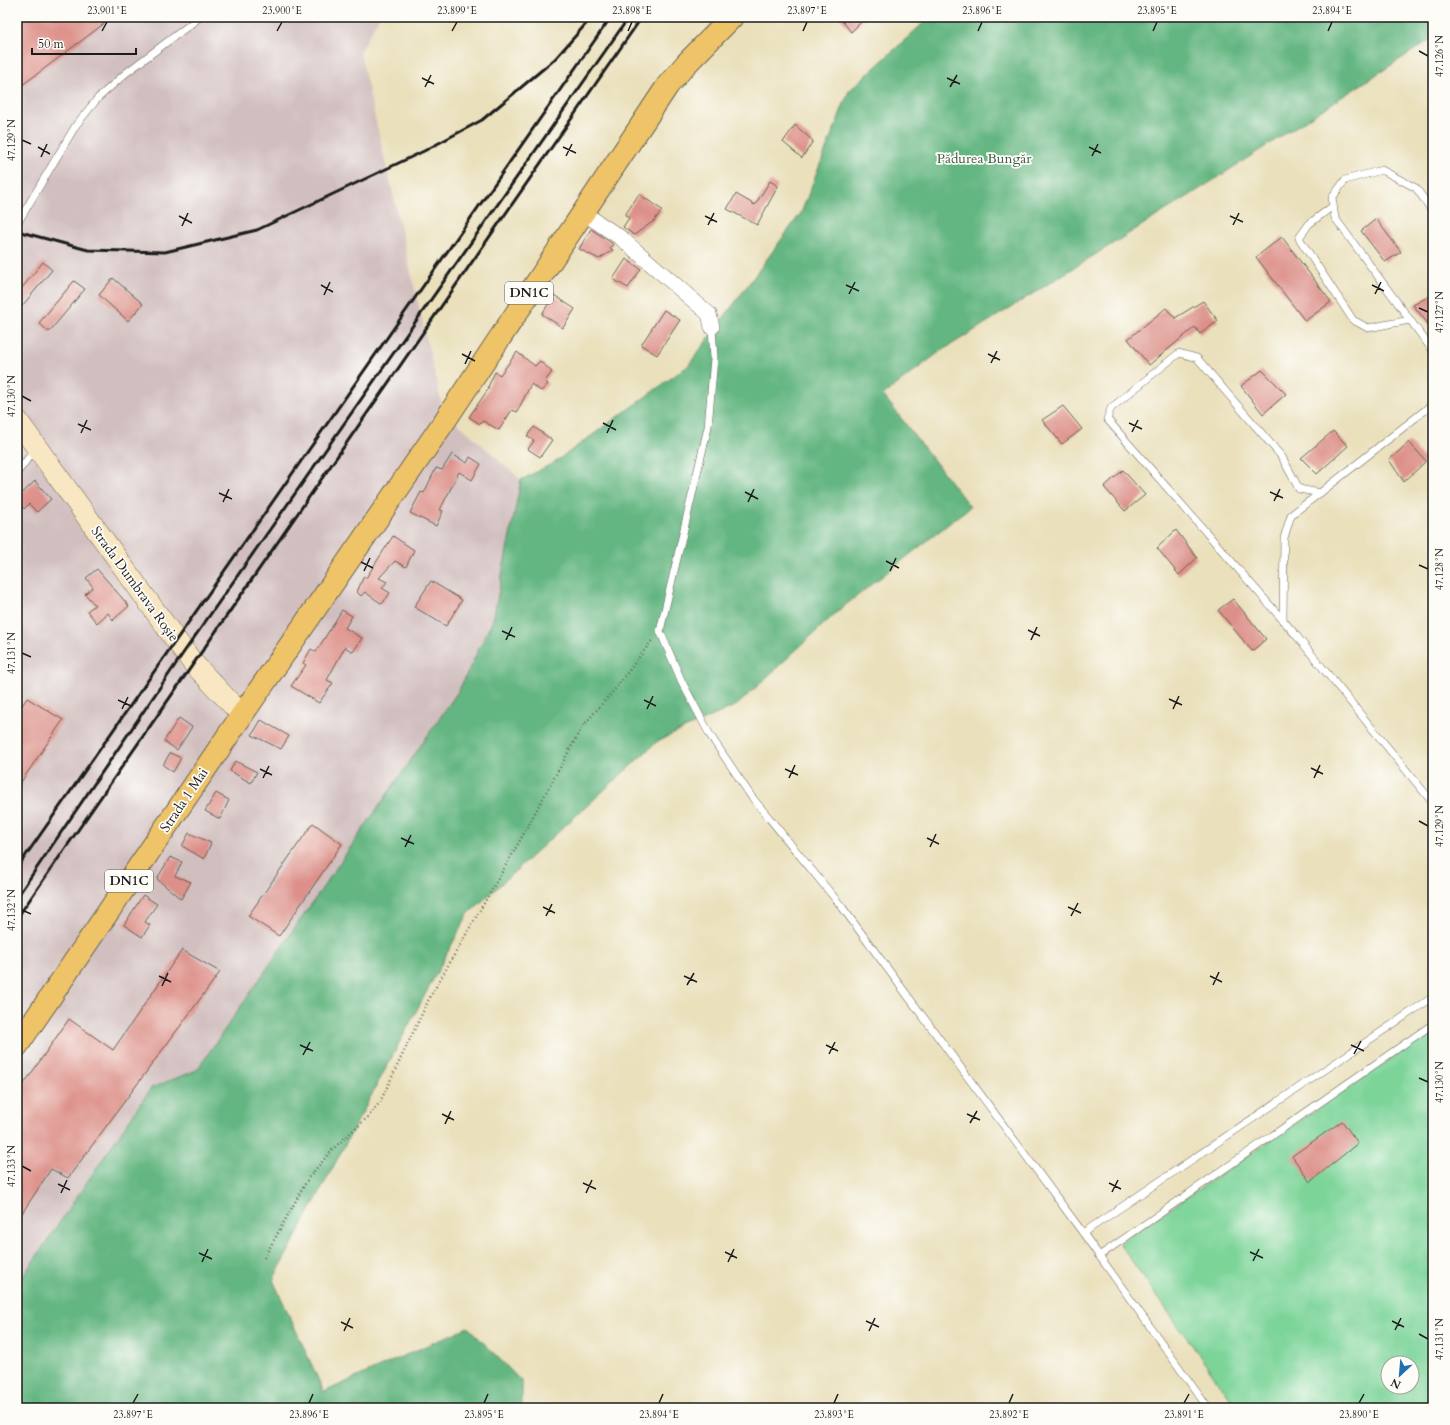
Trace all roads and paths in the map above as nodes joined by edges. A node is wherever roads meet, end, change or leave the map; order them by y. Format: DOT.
graph roads {
  1 [pos="200,17"];
  2 [pos="732,17"];
  3 [pos="1333,206"];
  4 [pos="582,212"];
  5 [pos="1433,212"];
  6 [pos="17,224"];
  7 [pos="1410,320"];
  8 [pos="712,327"];
  9 [pos="1433,352"];
  10 [pos="1433,404"];
  11 [pos="17,420"];
  12 [pos="37,447"];
  13 [pos="17,473"];
  14 [pos="1320,493"];
  15 [pos="1283,621"];
  16 [pos="660,631"];
  17 [pos="242,715"];
  18 [pos="1433,803"];
  19 [pos="1433,997"];
  20 [pos="1433,1024"];
  21 [pos="17,1046"];
  22 [pos="1083,1233"];
  23 [pos="1099,1256"];
  24 [pos="264,1258"];
  25 [pos="1208,1408"];
  1 -- 6 [label="lane"];
  2 -- 4 [label="highway, DN1C"];
  3 -- 5 [label="lane"];
  3 -- 7 [label="lane"];
  3 -- 7 [label="lane"];
  4 -- 8 [label="street"];
  4 -- 17 [label="highway, Strada 1 Mai / DN1C"];
  7 -- 9 [label="lane"];
  8 -- 16 [label="lane"];
  10 -- 14 [label="lane"];
  11 -- 12 [label="main road, Strada Dumbrava Roșie"];
  12 -- 13 [label="lane"];
  12 -- 17 [label="main road, Strada Dumbrava Roșie"];
  14 -- 15 [label="lane"];
  14 -- 15 [label="lane"];
  15 -- 18 [label="lane"];
  16 -- 22 [label="lane"];
  16 -- 24 [label="path"];
  17 -- 21 [label="highway, Strada 1 Mai / DN1C"];
  19 -- 22 [label="lane"];
  20 -- 23 [label="lane"];
  22 -- 23 [label="lane"];
  23 -- 25 [label="lane"];
}
